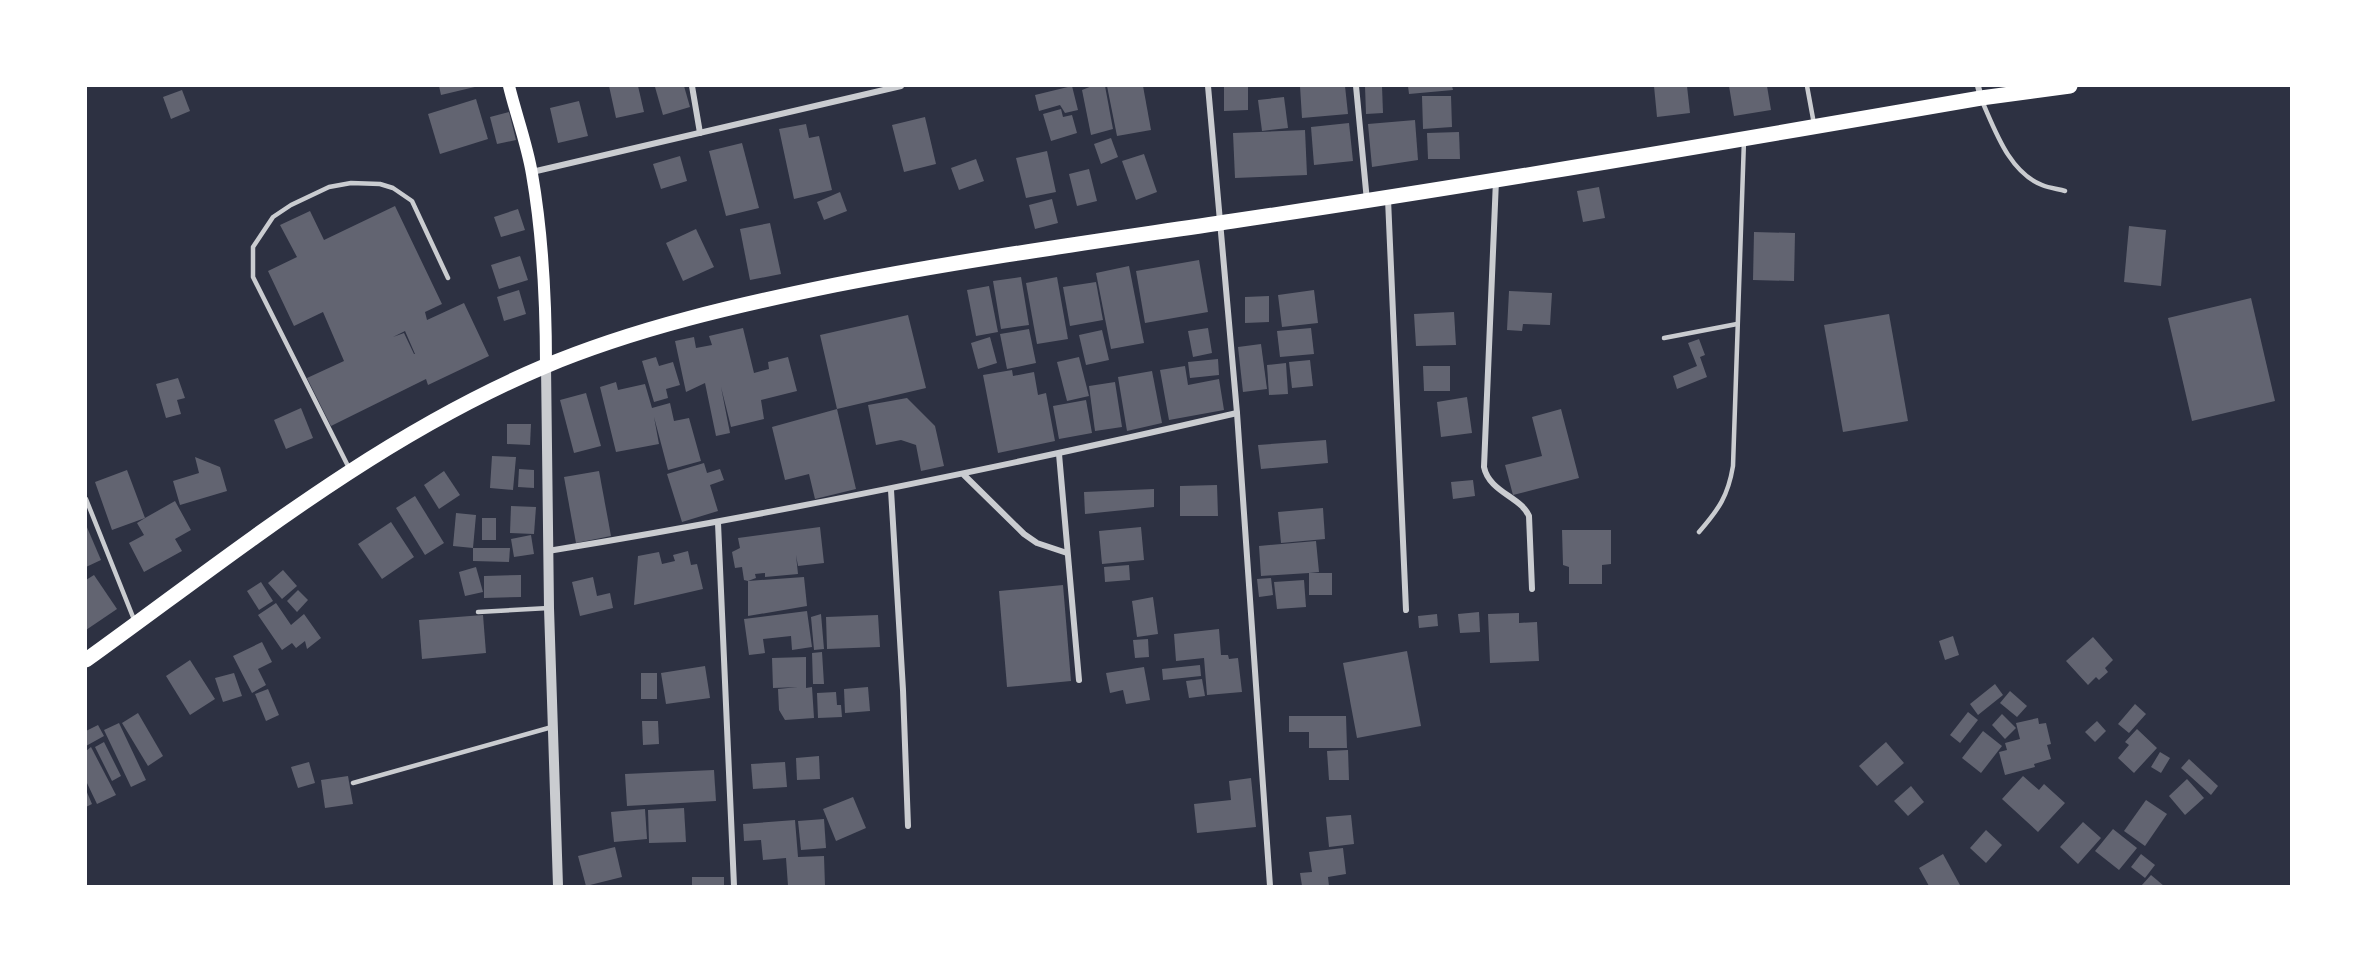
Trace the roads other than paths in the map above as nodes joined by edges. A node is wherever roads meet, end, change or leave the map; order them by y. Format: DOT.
graph roads {
  1 [pos="509,86"];
  2 [pos="692,86"];
  3 [pos="901,86"];
  4 [pos="1208,86"];
  5 [pos="1356,86"];
  6 [pos="1807,86"];
  7 [pos="2070,86"];
  8 [pos="874,88"];
  9 [pos="1979,92"];
  10 [pos="1814,127"];
  11 [pos="700,133"];
  12 [pos="1744,138"];
  13 [pos="532,172"];
  14 [pos="1496,180"];
  15 [pos="2065,191"];
  16 [pos="1388,198"];
  17 [pos="1367,201"];
  18 [pos="1221,222"];
  19 [pos="448,278"];
  20 [pos="1737,324"];
  21 [pos="1664,338"];
  22 [pos="546,366"];
  23 [pos="1237,413"];
  24 [pos="1059,454"];
  25 [pos="350,471"];
  26 [pos="964,474"];
  27 [pos="891,490"];
  28 [pos="86,499"];
  29 [pos="718,523"];
  30 [pos="1699,532"];
  31 [pos="548,551"];
  32 [pos="1067,554"];
  33 [pos="1532,589"];
  34 [pos="549,608"];
  35 [pos="1406,610"];
  36 [pos="478,612"];
  37 [pos="136,624"];
  38 [pos="86,660"];
  39 [pos="1079,680"];
  40 [pos="552,727"];
  41 [pos="353,783"];
  42 [pos="908,826"];
  43 [pos="558,886"];
  44 [pos="734,886"];
  45 [pos="1270,886"];
  1 -- 13 [label="main road"];
  2 -- 11 [label="street"];
  3 -- 8 [label="street"];
  4 -- 18 [label="street"];
  5 -- 17 [label="street"];
  6 -- 10 [label="lane"];
  7 -- 9 [label="highway"];
  8 -- 11 [label="street"];
  9 -- 10 [label="highway"];
  9 -- 15 [label="lane"];
  10 -- 12 [label="highway"];
  11 -- 13 [label="street"];
  12 -- 14 [label="highway"];
  12 -- 20 [label="lane"];
  13 -- 22 [label="main road"];
  14 -- 16 [label="highway"];
  14 -- 33 [label="street"];
  16 -- 17 [label="highway"];
  16 -- 35 [label="street"];
  17 -- 18 [label="highway"];
  18 -- 22 [label="highway"];
  18 -- 23 [label="street"];
  19 -- 25 [label="lane"];
  20 -- 21 [label="lane"];
  20 -- 30 [label="lane"];
  22 -- 25 [label="highway"];
  22 -- 31 [label="street"];
  23 -- 24 [label="street"];
  23 -- 45 [label="street"];
  24 -- 26 [label="street"];
  24 -- 32 [label="street"];
  25 -- 37 [label="highway"];
  26 -- 27 [label="street"];
  26 -- 32 [label="street"];
  27 -- 29 [label="street"];
  27 -- 42 [label="street"];
  28 -- 37 [label="lane"];
  29 -- 31 [label="street"];
  29 -- 44 [label="street"];
  31 -- 34 [label="street"];
  32 -- 39 [label="street"];
  34 -- 36 [label="lane"];
  34 -- 40 [label="street"];
  37 -- 38 [label="highway"];
  40 -- 41 [label="lane"];
  40 -- 43 [label="street"];
}
